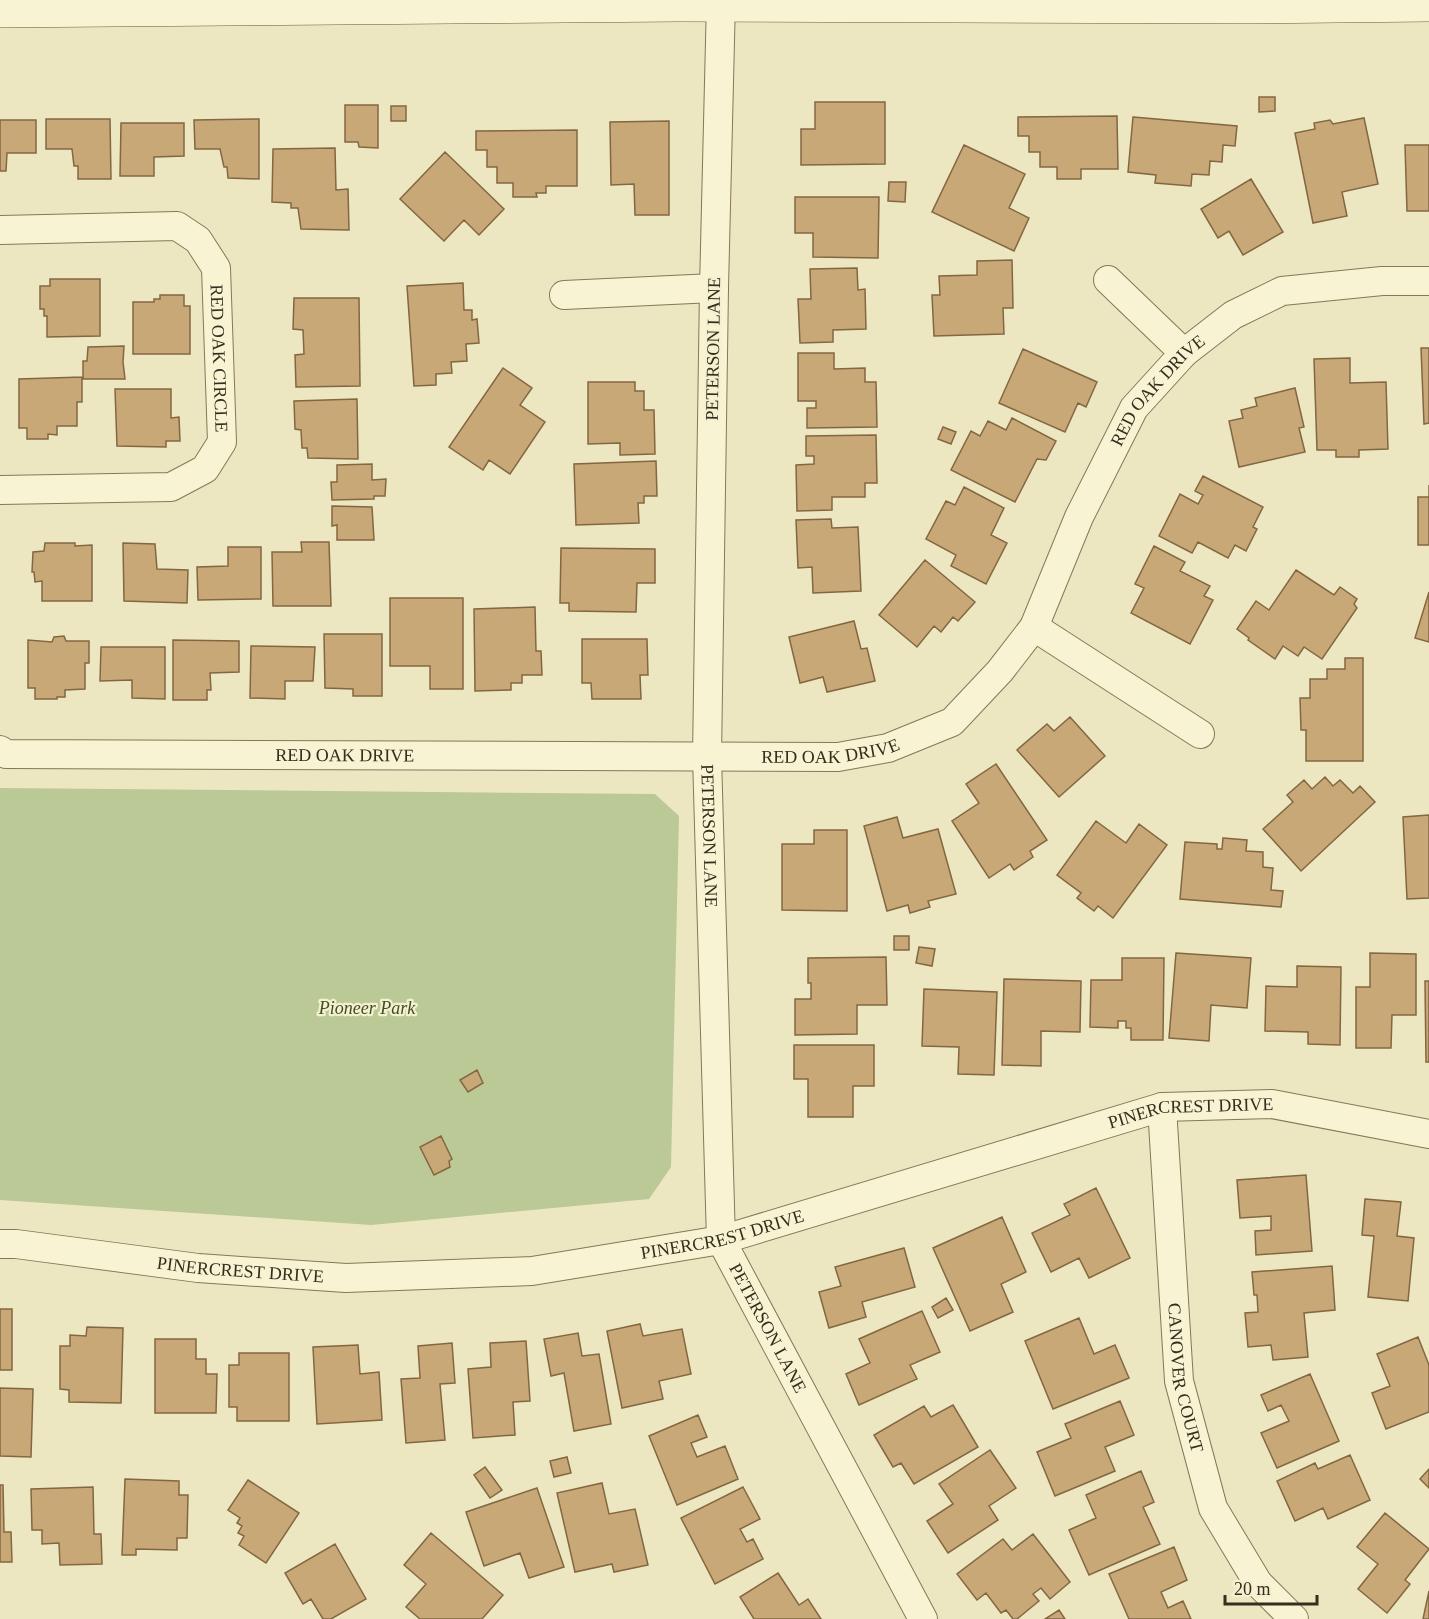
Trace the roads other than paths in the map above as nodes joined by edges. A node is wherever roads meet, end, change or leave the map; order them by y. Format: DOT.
graph roads {
  1 [pos="721,3"];
  2 [pos="1381,3"];
  3 [pos="1429,5"];
  4 [pos="0,10"];
  5 [pos="0,230"];
  6 [pos="1108,280"];
  7 [pos="1429,281"];
  8 [pos="714,288"];
  9 [pos="564,295"];
  10 [pos="1184,353"];
  11 [pos="0,490"];
  12 [pos="1034,627"];
  13 [pos="1200,734"];
  14 [pos="0,750"];
  15 [pos="707,758"];
  16 [pos="1162,1107"];
  17 [pos="1429,1134"];
  18 [pos="721,1240"];
  19 [pos="0,1244"];
  20 [pos="923,1619"];
  21 [pos="1294,1619"];
  1 -- 2 [label="main road"];
  1 -- 4 [label="main road"];
  1 -- 8 [label="street, PETERSON LANE"];
  2 -- 3 [label="main road"];
  5 -- 11 [label="street, RED OAK CIRCLE"];
  6 -- 10 [label="street"];
  7 -- 10 [label="street, RED OAK DRIVE"];
  8 -- 9 [label="street"];
  8 -- 15 [label="street, PETERSON LANE"];
  10 -- 12 [label="street, RED OAK DRIVE"];
  12 -- 13 [label="street"];
  12 -- 15 [label="street, RED OAK DRIVE"];
  14 -- 15 [label="street, RED OAK DRIVE"];
  15 -- 18 [label="street, PETERSON LANE"];
  16 -- 17 [label="street, PINERCREST DRIVE"];
  16 -- 18 [label="street, PINERCREST DRIVE"];
  16 -- 21 [label="street, CANOVER COURT"];
  18 -- 19 [label="street, PINERCREST DRIVE"];
  18 -- 20 [label="street, PETERSON LANE"];
}
